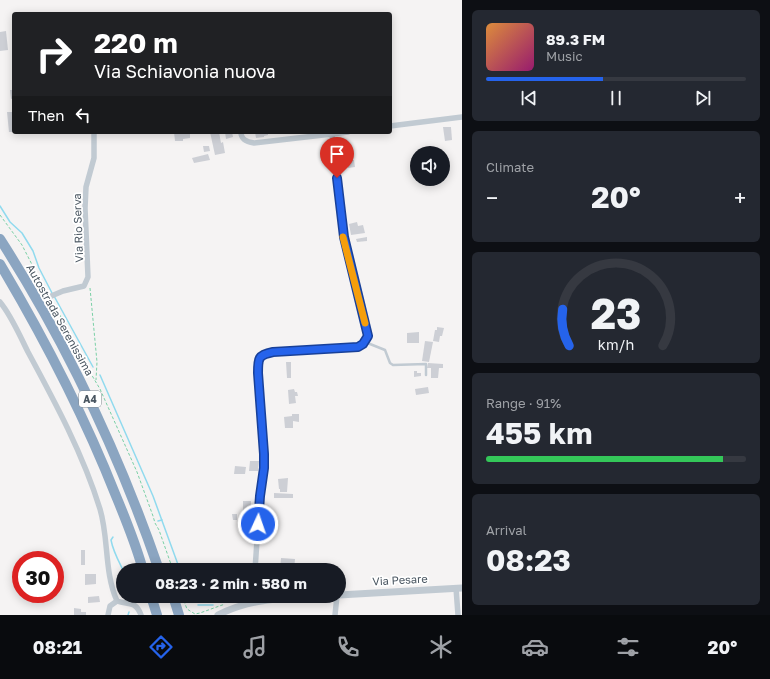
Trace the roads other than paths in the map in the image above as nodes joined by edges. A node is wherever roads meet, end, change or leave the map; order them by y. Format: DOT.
graph roads {
  1 [pos="462,117"];
  2 [pos="392,126"];
  3 [pos="94,134"];
  4 [pos="241,134"];
  5 [pos="332,134"];
  6 [pos="0,239"];
  7 [pos="0,264"];
  8 [pos="52,295"];
  9 [pos="0,302"];
  10 [pos="365,342"];
  11 [pos="426,375"];
  12 [pos="148,540"];
  13 [pos="140,563"];
  14 [pos="156,563"];
  15 [pos="161,563"];
  16 [pos="255,563"];
  17 [pos="459,588"];
  18 [pos="346,595"];
  19 [pos="116,597"];
  20 [pos="116,602"];
  21 [pos="127,603"];
  22 [pos="149,603"];
  23 [pos="153,603"];
  24 [pos="170,603"];
  25 [pos="175,603"];
  26 [pos="244,603"];
  27 [pos="337,603"];
  28 [pos="108,615"];
  29 [pos="141,615"];
  30 [pos="152,615"];
  31 [pos="157,615"];
  32 [pos="174,615"];
  33 [pos="179,615"];
  34 [pos="218,615"];
  35 [pos="335,615"];
  36 [pos="458,615"];
  1 -- 2 [label="street"];
  3 -- 8 [label="street, Via Rio Serva"];
  4 -- 5 [label="street"];
  5 -- 10 [label="street"];
  6 -- 12 [label="highway, Autostrada Serenissima / A4"];
  7 -- 13 [label="highway, A4"];
  9 -- 19 [label="street"];
  10 -- 11 [label="lane"];
  10 -- 16 [label="street"];
  12 -- 14 [label="highway, Autostrada Serenissima / A4"];
  12 -- 15 [label="highway"];
  17 -- 18 [label="street, Via Pesare"];
  17 -- 36 [label="street"];
  20 -- 28 [label="street"];
  21 -- 29 [label="street"];
  22 -- 30 [label="highway"];
  23 -- 31 [label="highway"];
  24 -- 32 [label="highway"];
  25 -- 33 [label="highway"];
  26 -- 34 [label="street"];
  27 -- 35 [label="street, Via Pesare"];
}
